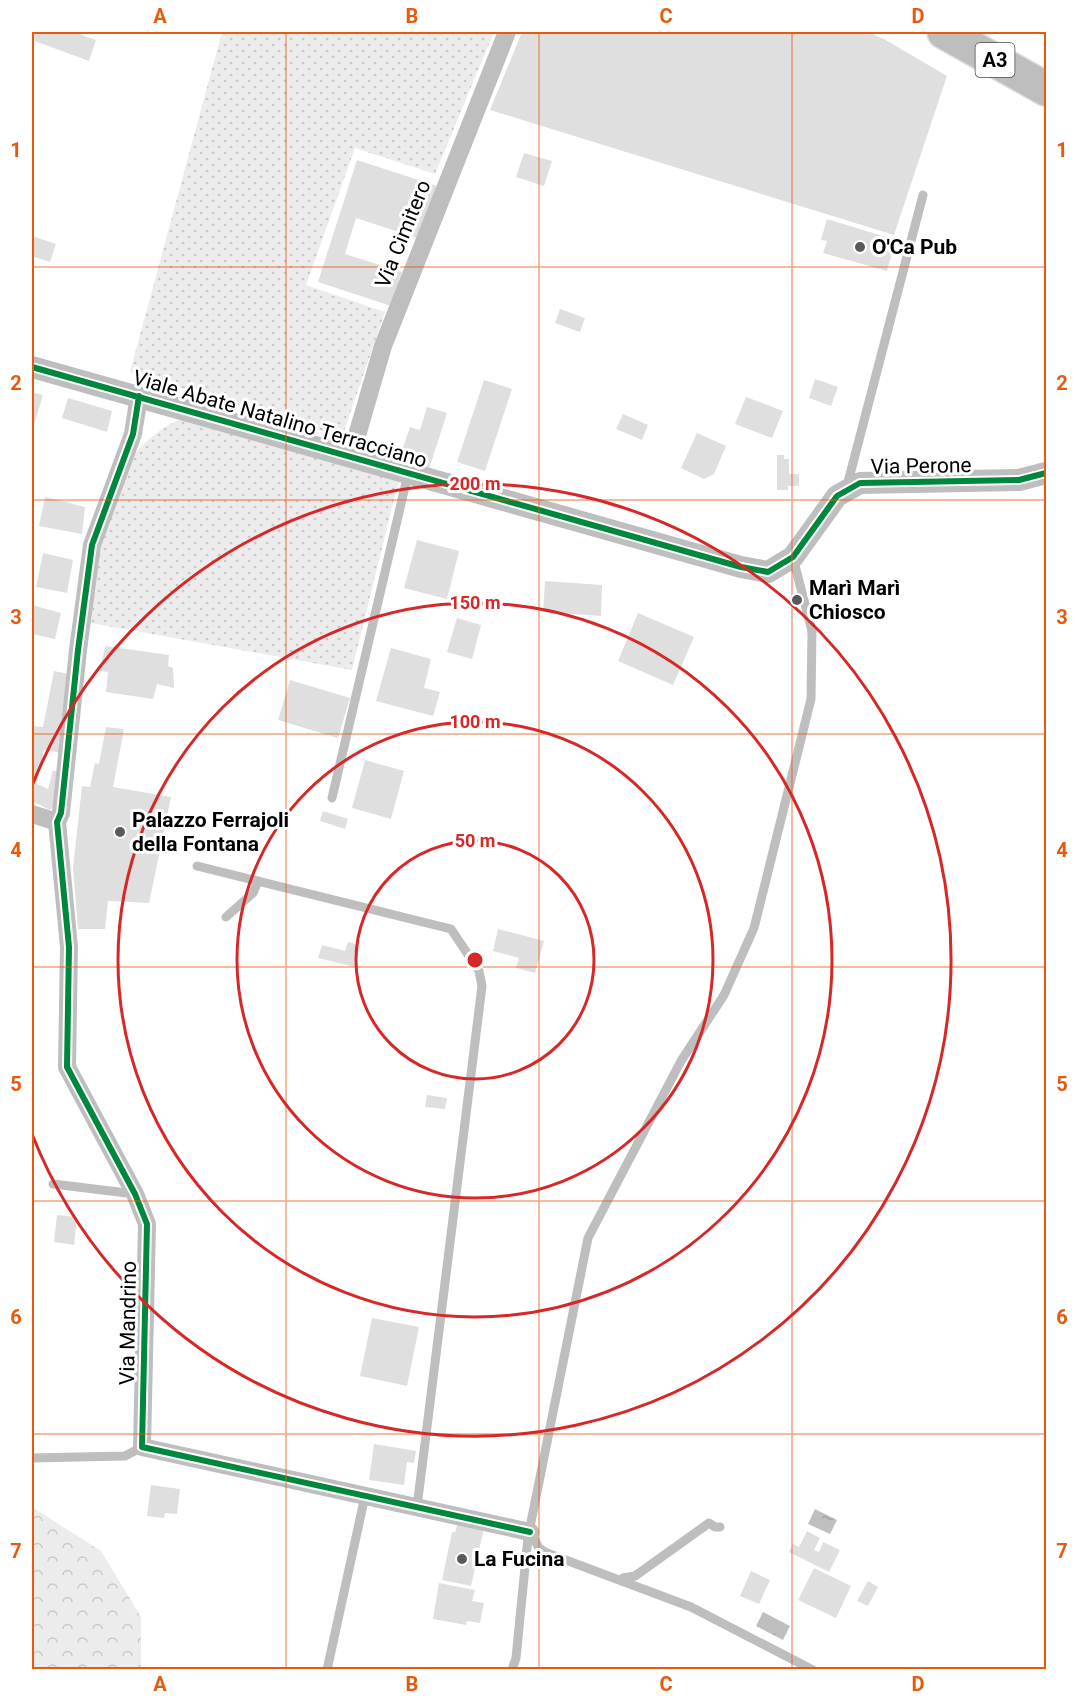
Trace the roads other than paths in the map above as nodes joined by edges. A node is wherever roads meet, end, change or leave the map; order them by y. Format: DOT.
graph roads {
  1 [pos="507,32"];
  2 [pos="944,32"];
  3 [pos="986,32"];
  4 [pos="1047,65"];
  5 [pos="1047,89"];
  6 [pos="923,195"];
  7 [pos="32,367"];
  8 [pos="139,396"];
  9 [pos="351,456"];
  10 [pos="408,473"];
  11 [pos="1047,473"];
  12 [pos="846,491"];
  13 [pos="793,557"];
  14 [pos="332,798"];
  15 [pos="32,814"];
  16 [pos="57,822"];
  17 [pos="197,866"];
  18 [pos="258,881"];
  19 [pos="226,917"];
  20 [pos="53,1184"];
  21 [pos="135,1194"];
  22 [pos="142,1447"];
  23 [pos="32,1458"];
  24 [pos="364,1496"];
  25 [pos="417,1507"];
  26 [pos="720,1527"];
  27 [pos="530,1532"];
  28 [pos="620,1579"];
  29 [pos="327,1670"];
  30 [pos="512,1670"];
  31 [pos="813,1670"];
  1 -- 9 [label="street, Via Cimitero"];
  2 -- 5 [label="highway, A3"];
  3 -- 4 [label="highway, A3"];
  6 -- 12 [label="lane"];
  7 -- 8 [label="street, Viale Abate Natalino Terracciano"];
  8 -- 9 [label="street, Viale Abate Natalino Terracciano"];
  8 -- 16 [label="street, Via Mandrino"];
  9 -- 10 [label="street, Viale Abate Natalino Terracciano"];
  10 -- 13 [label="street, Viale Abate Natalino Terracciano"];
  10 -- 14 [label="lane"];
  11 -- 12 [label="street, Via Perone"];
  12 -- 13 [label="street, Via Perone"];
  13 -- 27 [label="lane"];
  15 -- 16 [label="street"];
  16 -- 21 [label="street, Via Mandrino"];
  17 -- 18 [label="lane"];
  18 -- 19 [label="lane"];
  18 -- 25 [label="lane"];
  20 -- 21 [label="lane"];
  21 -- 22 [label="street, Via Mandrino"];
  22 -- 23 [label="lane"];
  22 -- 24 [label="street"];
  24 -- 25 [label="street"];
  24 -- 29 [label="lane"];
  25 -- 27 [label="street"];
  26 -- 28 [label="lane"];
  27 -- 28 [label="lane"];
  27 -- 30 [label="lane"];
  28 -- 31 [label="lane"];
}
